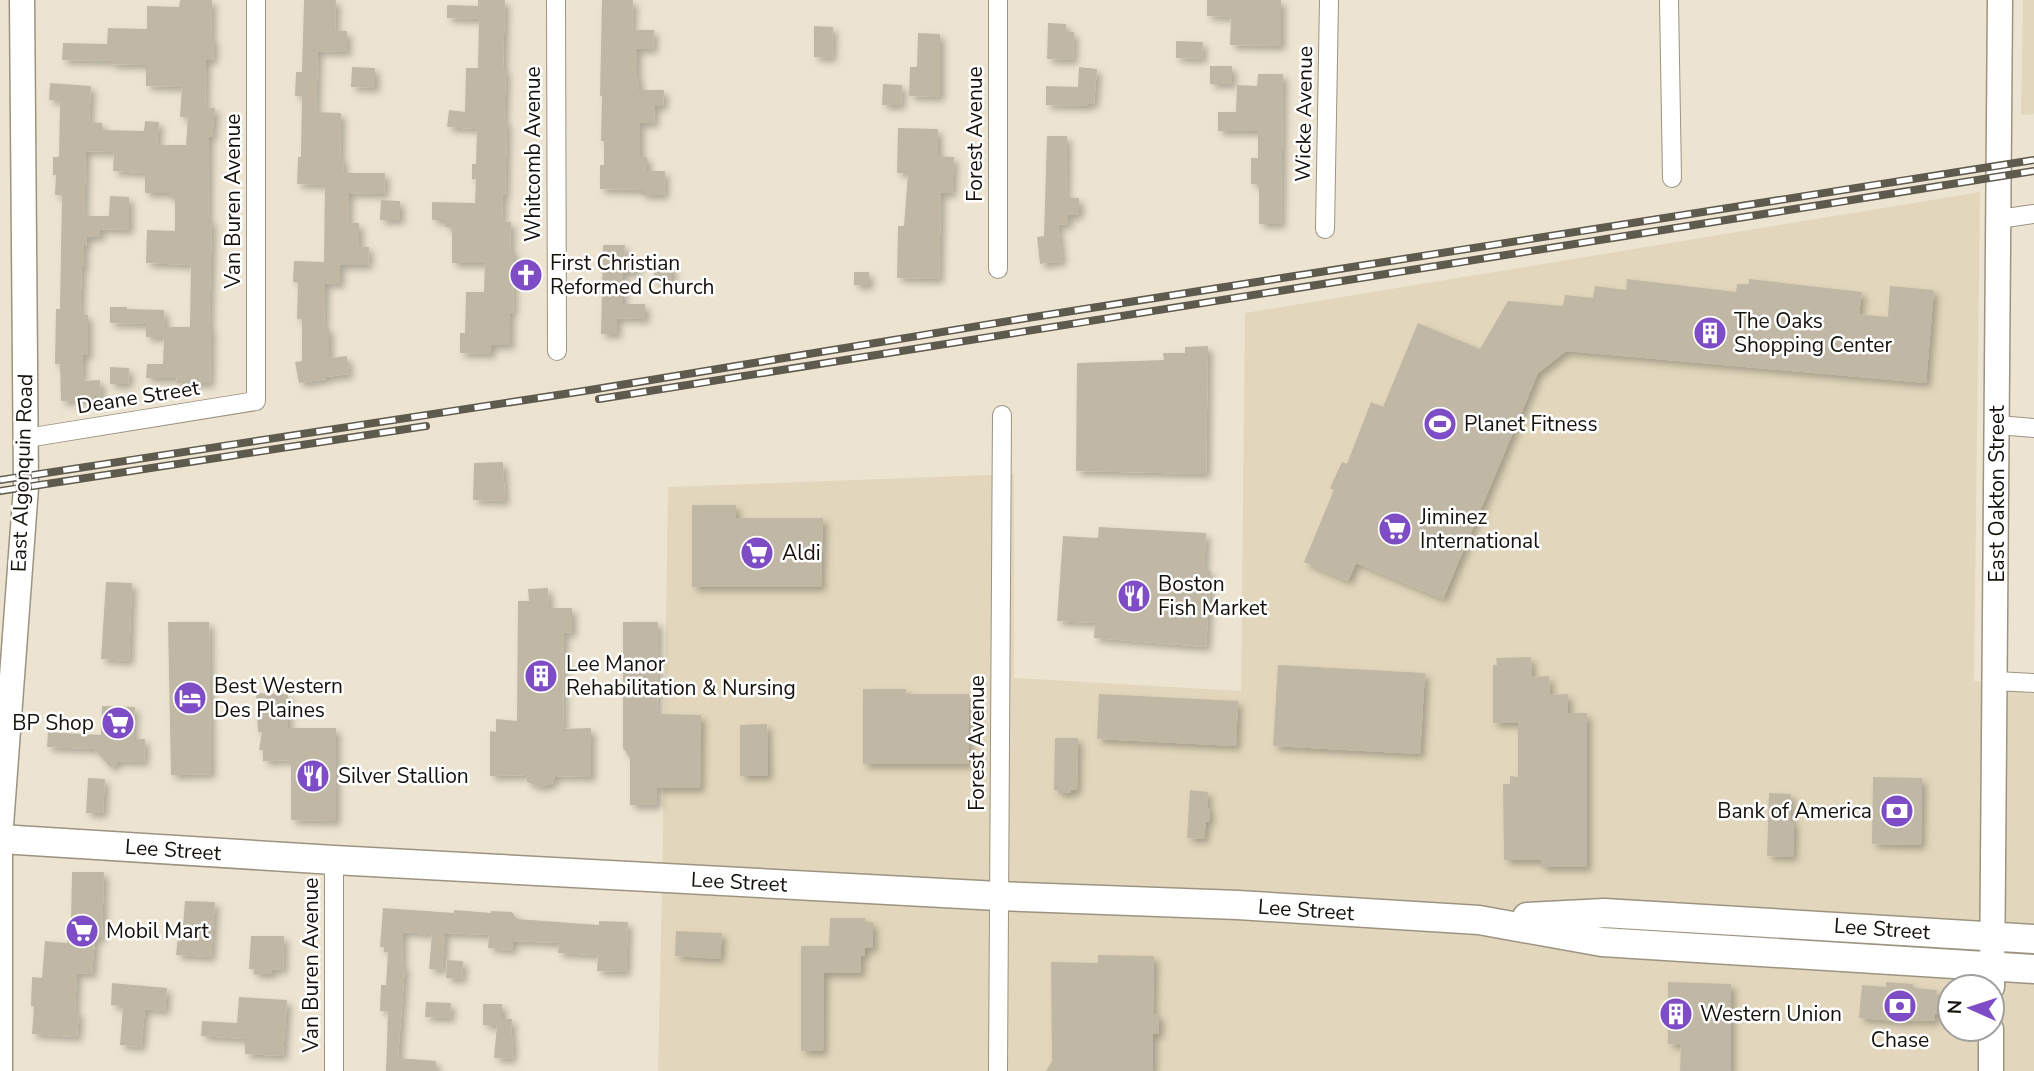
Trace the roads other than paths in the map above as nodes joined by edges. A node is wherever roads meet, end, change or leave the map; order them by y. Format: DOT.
graph roads {
  1 [pos="22,0"];
  2 [pos="256,0"];
  3 [pos="556,0"];
  4 [pos="998,0"];
  5 [pos="1329,0"];
  6 [pos="1669,0"];
  7 [pos="2000,0"];
  8 [pos="1672,178"];
  9 [pos="2034,214"];
  10 [pos="1999,219"];
  11 [pos="1325,229"];
  12 [pos="998,269"];
  13 [pos="557,351"];
  14 [pos="256,401"];
  15 [pos="1002,415"];
  16 [pos="1998,425"];
  17 [pos="2034,428"];
  18 [pos="27,438"];
  19 [pos="1996,681"];
  20 [pos="2034,683"];
  21 [pos="0,839"];
  22 [pos="334,860"];
  23 [pos="998,896"];
  24 [pos="1479,920"];
  25 [pos="1993,935"];
  26 [pos="2034,939"];
  27 [pos="2034,969"];
  28 [pos="1958,973"];
  29 [pos="1992,973"];
  30 [pos="2006,974"];
  31 [pos="1991,1043"];
  32 [pos="1,1071"];
  33 [pos="334,1071"];
  34 [pos="998,1071"];
  35 [pos="1991,1071"];
  1 -- 18 [label="street, East Algonquin Road"];
  2 -- 14 [label="street, Van Buren Avenue"];
  3 -- 13 [label="street, Whitcomb Avenue"];
  4 -- 12 [label="street, Forest Avenue"];
  5 -- 11 [label="street, Wicke Avenue"];
  6 -- 8 [label="street"];
  7 -- 10 [label="street, East Oakton Street"];
  9 -- 10 [label="street"];
  10 -- 16 [label="street, East Oakton Street"];
  14 -- 18 [label="street, Deane Street"];
  15 -- 23 [label="street, Forest Avenue"];
  16 -- 17 [label="street"];
  16 -- 19 [label="street, East Oakton Street"];
  18 -- 21 [label="street, East Algonquin Road"];
  19 -- 20 [label="street"];
  19 -- 25 [label="street, East Oakton Street"];
  21 -- 22 [label="main road, Lee Street"];
  21 -- 32 [label="street, East Algonquin Road"];
  22 -- 23 [label="main road, Lee Street"];
  22 -- 33 [label="street, Van Buren Avenue"];
  23 -- 24 [label="main road, Lee Street"];
  23 -- 34 [label="street, Forest Avenue"];
  24 -- 25 [label="main road, Lee Street"];
  24 -- 28 [label="main road, Lee Street"];
  25 -- 26 [label="main road, Lee Street"];
  25 -- 29 [label="street, East Oakton Street"];
  27 -- 30 [label="main road, Lee Street"];
  31 -- 35 [label="street"];
}
